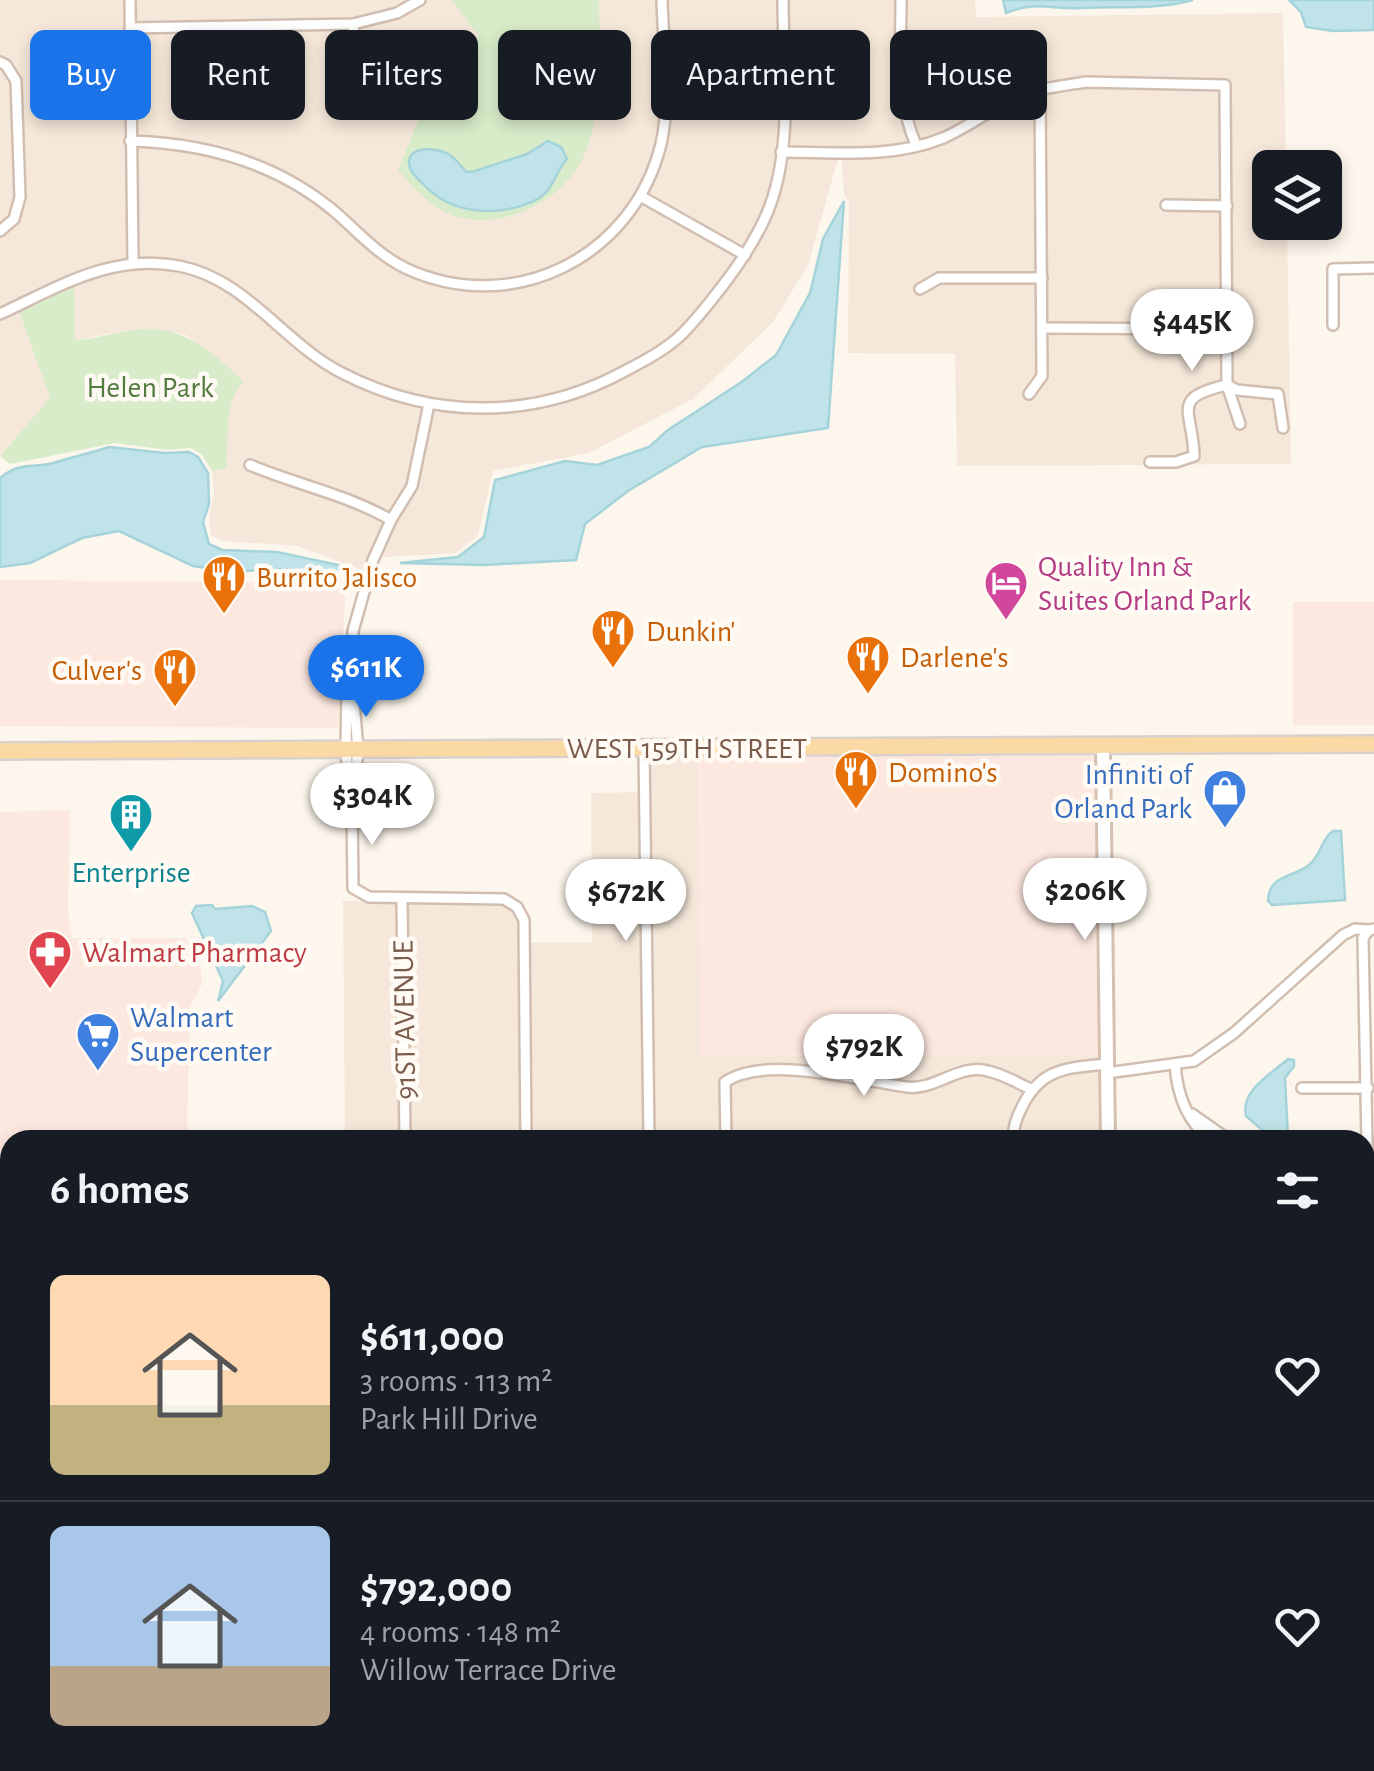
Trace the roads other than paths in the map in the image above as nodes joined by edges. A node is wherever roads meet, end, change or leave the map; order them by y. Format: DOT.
graph roads {
  1 [pos="130,0"];
  2 [pos="420,0"];
  3 [pos="662,0"];
  4 [pos="783,0"];
  5 [pos="901,0"];
  6 [pos="353,24"];
  7 [pos="130,28"];
  8 [pos="353,30"];
  9 [pos="3,64"];
  10 [pos="1047,89"];
  11 [pos="975,120"];
  12 [pos="1040,120"];
  13 [pos="130,141"];
  14 [pos="916,146"];
  15 [pos="781,152"];
  16 [pos="642,197"];
  17 [pos="1166,206"];
  18 [pos="1228,206"];
  19 [pos="0,231"];
  20 [pos="745,255"];
  21 [pos="133,262"];
  22 [pos="1374,268"];
  23 [pos="1042,278"];
  24 [pos="920,290"];
  25 [pos="0,314"];
  26 [pos="1333,325"];
  27 [pos="1043,328"];
  28 [pos="1228,329"];
  29 [pos="1227,385"];
  30 [pos="1029,394"];
  31 [pos="429,404"];
  32 [pos="1240,424"];
  33 [pos="1283,428"];
  34 [pos="1150,462"];
  35 [pos="250,465"];
  36 [pos="391,520"];
  37 [pos="1374,744"];
  38 [pos="1103,746"];
  39 [pos="644,748"];
  40 [pos="352,749"];
  41 [pos="0,751"];
  42 [pos="402,899"];
  43 [pos="1371,929"];
  44 [pos="1175,1064"];
  45 [pos="1107,1068"];
  46 [pos="1302,1088"];
  47 [pos="1368,1088"];
  48 [pos="1031,1090"];
  49 [pos="1186,1109"];
  50 [pos="405,1130"];
  51 [pos="526,1130"];
  52 [pos="649,1130"];
  53 [pos="726,1130"];
  54 [pos="1015,1130"];
  55 [pos="1108,1130"];
  56 [pos="1198,1130"];
  57 [pos="1215,1130"];
  58 [pos="1368,1130"];
  1 -- 7 [label="street"];
  2 -- 6 [label="street"];
  3 -- 16 [label="street"];
  4 -- 15 [label="street"];
  5 -- 14 [label="street"];
  6 -- 7 [label="street"];
  6 -- 8 [label="street"];
  7 -- 13 [label="street"];
  9 -- 19 [label="street"];
  10 -- 18 [label="street"];
  11 -- 14 [label="street"];
  12 -- 23 [label="street"];
  13 -- 16 [label="street"];
  13 -- 21 [label="street"];
  14 -- 15 [label="street"];
  15 -- 20 [label="street"];
  16 -- 20 [label="street"];
  17 -- 18 [label="street"];
  18 -- 28 [label="street"];
  20 -- 31 [label="street"];
  21 -- 25 [label="street"];
  21 -- 31 [label="street"];
  22 -- 26 [label="street"];
  23 -- 24 [label="street"];
  23 -- 27 [label="street"];
  27 -- 28 [label="street"];
  27 -- 30 [label="street"];
  28 -- 29 [label="street"];
  29 -- 32 [label="street"];
  29 -- 33 [label="street"];
  29 -- 34 [label="street"];
  31 -- 36 [label="street"];
  35 -- 36 [label="street"];
  36 -- 40 [label="street"];
  37 -- 38 [label="main road, WEST 159TH STREET"];
  38 -- 39 [label="main road, WEST 159TH STREET"];
  38 -- 45 [label="street"];
  39 -- 40 [label="main road, WEST 159TH STREET"];
  39 -- 52 [label="street"];
  40 -- 41 [label="main road, WEST 159TH STREET"];
  40 -- 42 [label="street"];
  42 -- 50 [label="street, 91ST AVENUE"];
  42 -- 51 [label="street"];
  43 -- 44 [label="street"];
  43 -- 47 [label="street"];
  44 -- 45 [label="street"];
  44 -- 49 [label="street"];
  45 -- 48 [label="street"];
  45 -- 55 [label="street"];
  46 -- 47 [label="street"];
  47 -- 58 [label="street"];
  48 -- 53 [label="street"];
  48 -- 54 [label="street"];
  49 -- 56 [label="street"];
  49 -- 57 [label="street"];
}
